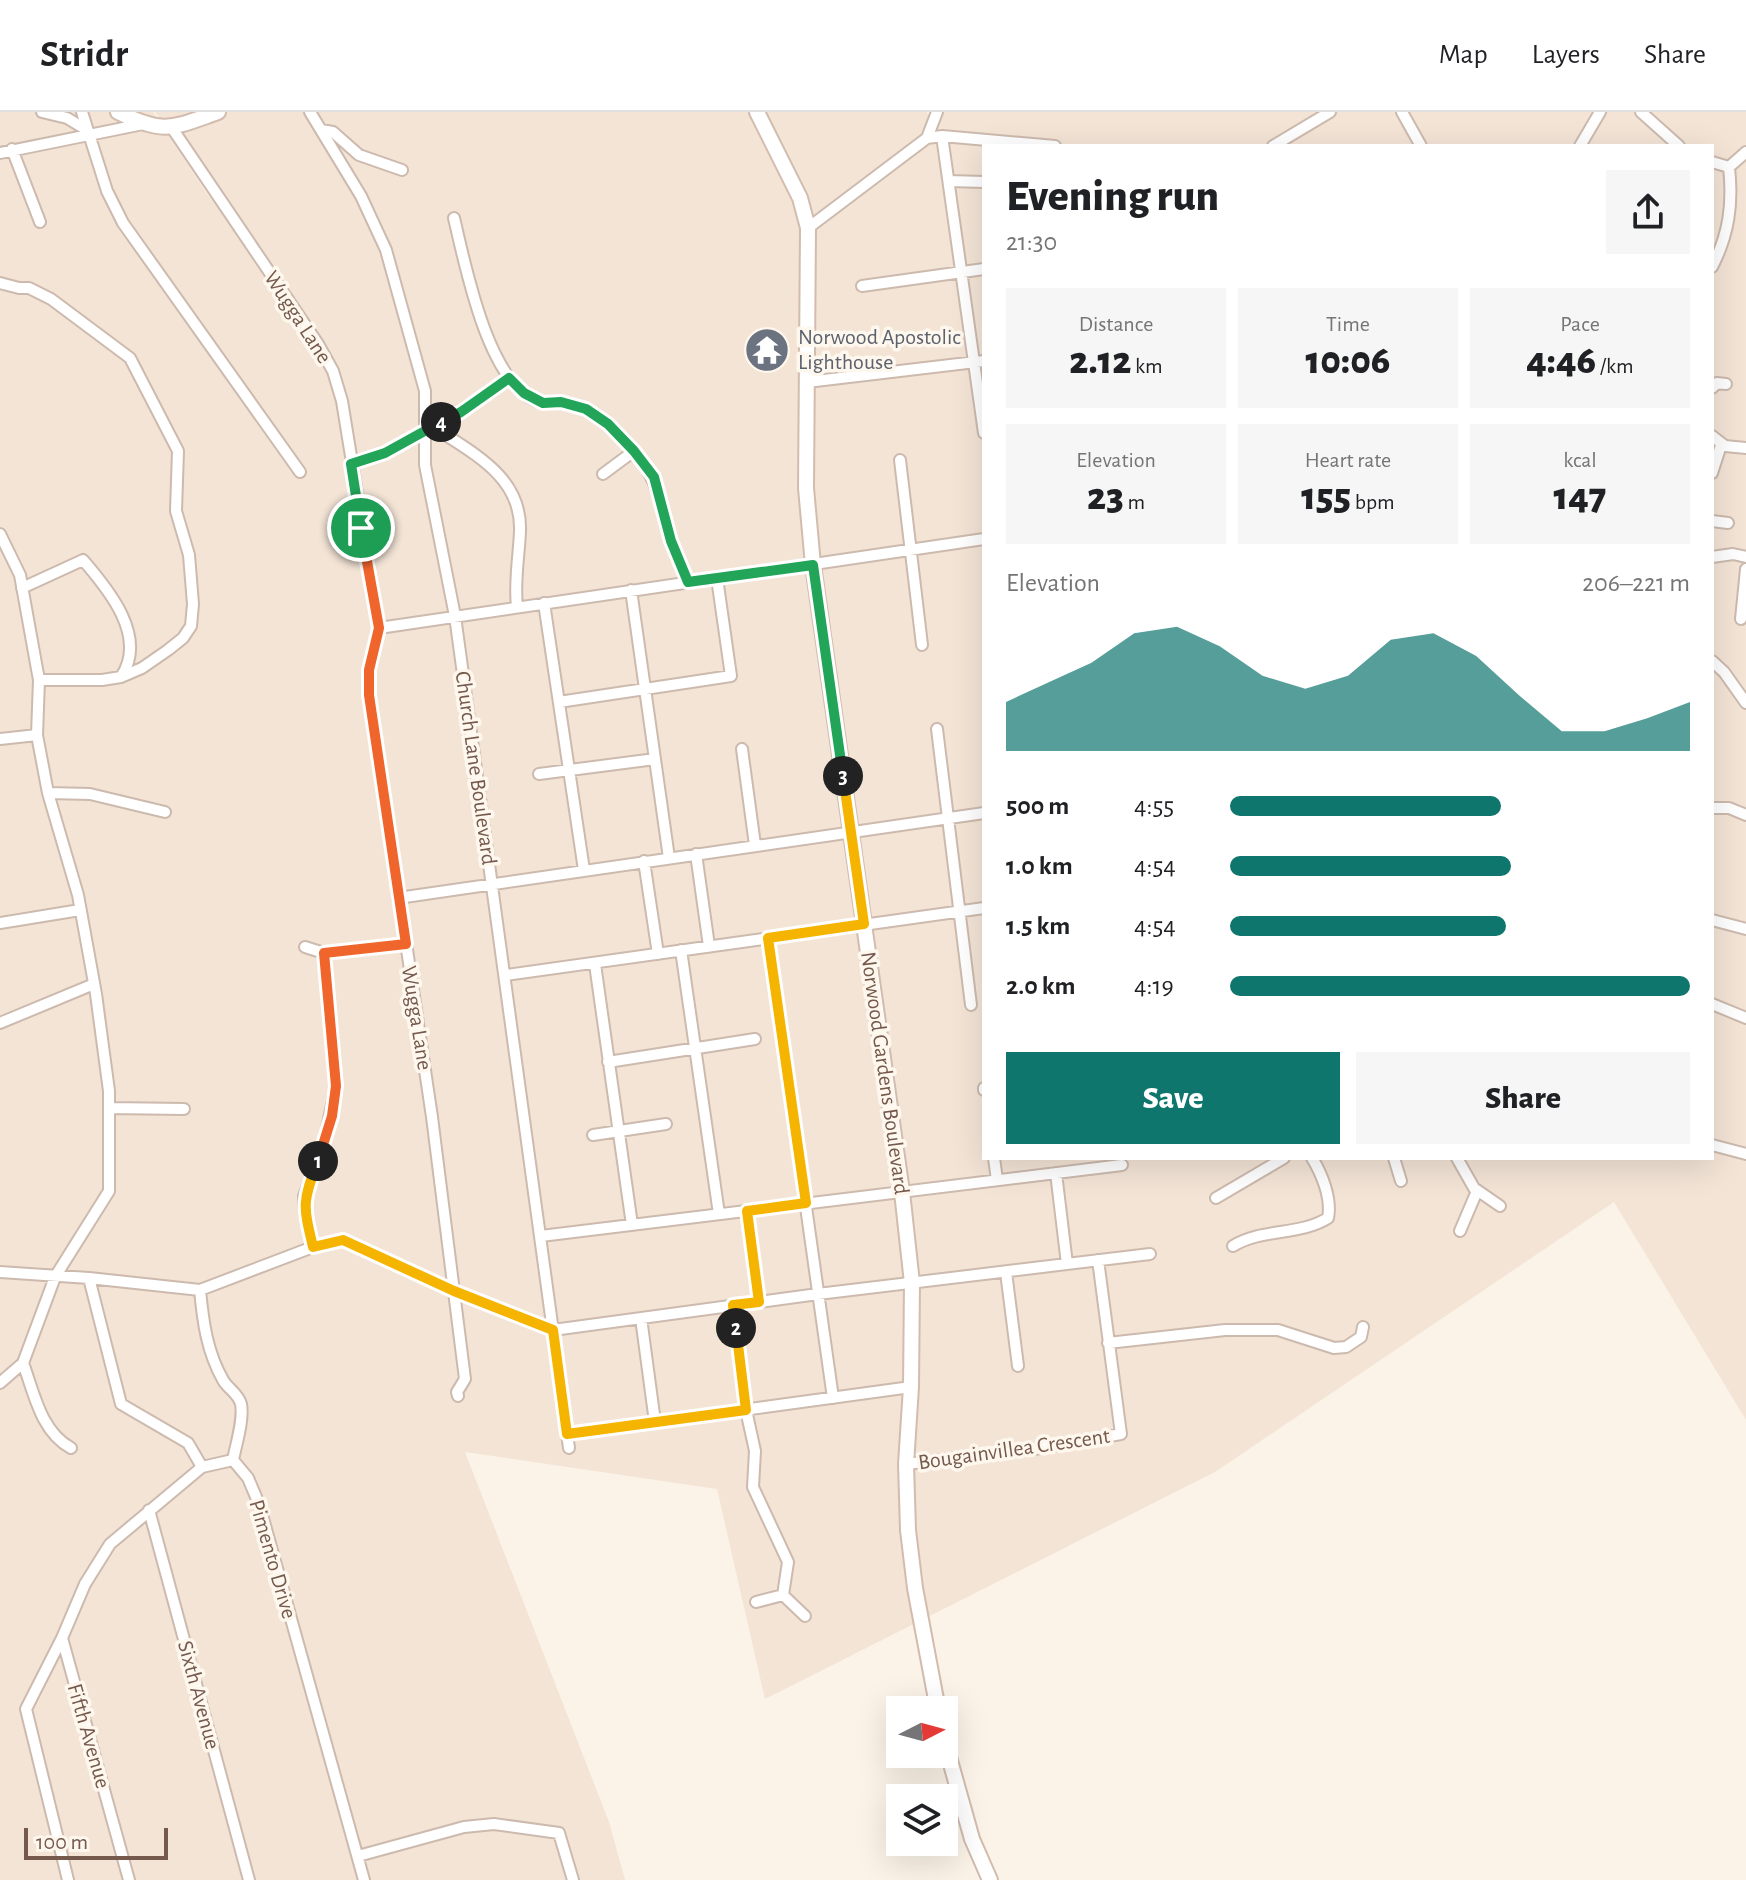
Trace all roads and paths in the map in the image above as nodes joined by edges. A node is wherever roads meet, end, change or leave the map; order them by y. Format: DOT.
graph roads {
  1 [pos="42,112"];
  2 [pos="82,112"];
  3 [pos="118,112"];
  4 [pos="218,112"];
  5 [pos="310,112"];
  6 [pos="757,112"];
  7 [pos="937,112"];
  8 [pos="1330,112"];
  9 [pos="1402,112"];
  10 [pos="1600,112"];
  11 [pos="1641,112"];
  12 [pos="143,124"];
  13 [pos="172,128"];
  14 [pos="321,130"];
  15 [pos="88,133"];
  16 [pos="942,136"];
  17 [pos="927,138"];
  18 [pos="1032,144"];
  19 [pos="1276,144"];
  20 [pos="1420,144"];
  21 [pos="1581,144"];
  22 [pos="1677,144"];
  23 [pos="12,149"];
  24 [pos="1746,152"];
  25 [pos="0,153"];
  26 [pos="1714,163"];
  27 [pos="1729,167"];
  28 [pos="402,170"];
  29 [pos="949,181"];
  30 [pos="982,182"];
  31 [pos="454,218"];
  32 [pos="40,222"];
  33 [pos="808,228"];
  34 [pos="1714,263"];
  35 [pos="982,269"];
  36 [pos="961,273"];
  37 [pos="0,283"];
  38 [pos="862,286"];
  39 [pos="979,362"];
  40 [pos="509,378"];
  41 [pos="807,382"];
  42 [pos="1726,384"];
  43 [pos="1714,386"];
  44 [pos="982,405"];
  45 [pos="428,428"];
  46 [pos="1714,438"];
  47 [pos="1721,445"];
  48 [pos="1746,448"];
  49 [pos="634,451"];
  50 [pos="900,460"];
  51 [pos="351,464"];
  52 [pos="1714,467"];
  53 [pos="300,472"];
  54 [pos="603,474"];
  55 [pos="1714,521"];
  56 [pos="1728,523"];
  57 [pos="0,534"];
  58 [pos="982,539"];
  59 [pos="909,550"];
  60 [pos="1714,557"];
  61 [pos="1746,557"];
  62 [pos="813,565"];
  63 [pos="1746,569"];
  64 [pos="717,578"];
  65 [pos="1746,581"];
  66 [pos="688,582"];
  67 [pos="22,588"];
  68 [pos="631,590"];
  69 [pos="544,603"];
  70 [pos="517,607"];
  71 [pos="455,616"];
  72 [pos="1741,619"];
  73 [pos="379,628"];
  74 [pos="922,645"];
  75 [pos="1714,663"];
  76 [pos="121,677"];
  77 [pos="39,680"];
  78 [pos="645,690"];
  79 [pos="559,702"];
  80 [pos="1746,703"];
  81 [pos="937,729"];
  82 [pos="37,735"];
  83 [pos="0,739"];
  84 [pos="742,749"];
  85 [pos="655,759"];
  86 [pos="569,770"];
  87 [pos="539,774"];
  88 [pos="48,793"];
  89 [pos="1714,808"];
  90 [pos="165,812"];
  91 [pos="982,813"];
  92 [pos="1746,815"];
  93 [pos="948,819"];
  94 [pos="851,832"];
  95 [pos="755,845"];
  96 [pos="696,854"];
  97 [pos="669,858"];
  98 [pos="644,861"];
  99 [pos="584,870"];
  100 [pos="492,882"];
  101 [pos="398,898"];
  102 [pos="982,908"];
  103 [pos="80,910"];
  104 [pos="959,912"];
  105 [pos="1714,921"];
  106 [pos="0,923"];
  107 [pos="864,924"];
  108 [pos="1746,929"];
  109 [pos="768,938"];
  110 [pos="406,944"];
  111 [pos="709,946"];
  112 [pos="305,947"];
  113 [pos="681,950"];
  114 [pos="324,953"];
  115 [pos="658,954"];
  116 [pos="595,964"];
  117 [pos="506,975"];
  118 [pos="94,984"];
  119 [pos="971,1005"];
  120 [pos="1714,1005"];
  121 [pos="1746,1018"];
  122 [pos="0,1023"];
  123 [pos="755,1039"];
  124 [pos="695,1048"];
  125 [pos="608,1062"];
  126 [pos="109,1108"];
  127 [pos="184,1109"];
  128 [pos="666,1124"];
  129 [pos="619,1130"];
  130 [pos="593,1135"];
  131 [pos="1714,1146"];
  132 [pos="1746,1154"];
  133 [pos="994,1160"];
  134 [pos="1281,1160"];
  135 [pos="1313,1160"];
  136 [pos="1395,1160"];
  137 [pos="1458,1160"];
  138 [pos="1086,1164"];
  139 [pos="1122,1165"];
  140 [pos="1056,1173"];
  141 [pos="997,1180"];
  142 [pos="1401,1181"];
  143 [pos="1477,1191"];
  144 [pos="902,1192"];
  145 [pos="1216,1198"];
  146 [pos="806,1203"];
  147 [pos="1500,1206"];
  148 [pos="747,1211"];
  149 [pos="719,1214"];
  150 [pos="632,1225"];
  151 [pos="1466,1230"];
  152 [pos="541,1236"];
  153 [pos="1233,1246"];
  154 [pos="313,1247"];
  155 [pos="1150,1254"];
  156 [pos="1098,1260"];
  157 [pos="1067,1264"];
  158 [pos="0,1272"];
  159 [pos="1006,1272"];
  160 [pos="55,1277"];
  161 [pos="89,1278"];
  162 [pos="912,1283"];
  163 [pos="200,1290"];
  164 [pos="454,1291"];
  165 [pos="818,1294"];
  166 [pos="759,1302"];
  167 [pos="733,1305"];
  168 [pos="641,1318"];
  169 [pos="1363,1327"];
  170 [pos="553,1330"];
  171 [pos="1108,1343"];
  172 [pos="23,1363"];
  173 [pos="1018,1366"];
  174 [pos="0,1383"];
  175 [pos="911,1387"];
  176 [pos="458,1396"];
  177 [pos="833,1398"];
  178 [pos="746,1410"];
  179 [pos="655,1422"];
  180 [pos="567,1434"];
  181 [pos="71,1448"];
  182 [pos="569,1448"];
  183 [pos="233,1460"];
  184 [pos="906,1464"];
  185 [pos="202,1467"];
  186 [pos="149,1510"];
  187 [pos="783,1595"];
  188 [pos="756,1602"];
  189 [pos="805,1616"];
  190 [pos="62,1638"];
  191 [pos="936,1696"];
  192 [pos="952,1768"];
  193 [pos="358,1856"];
  194 [pos="68,1880"];
  195 [pos="129,1880"];
  196 [pos="249,1880"];
  197 [pos="364,1880"];
  198 [pos="573,1880"];
  199 [pos="990,1880"];
  1 -- 15 [label="street"];
  2 -- 15 [label="street"];
  3 -- 12 [label="street"];
  4 -- 13 [label="street"];
  5 -- 14 [label="street, Church Lane Boulevard"];
  6 -- 33 [label="street, Norwood Gardens Boulevard"];
  7 -- 17 [label="street"];
  8 -- 19 [label="street"];
  9 -- 20 [label="street"];
  10 -- 21 [label="street"];
  11 -- 22 [label="street"];
  12 -- 13 [label="street"];
  12 -- 15 [label="street"];
  13 -- 51 [label="street, Wugga Lane"];
  14 -- 28 [label="street"];
  14 -- 45 [label="street, Church Lane Boulevard"];
  15 -- 23 [label="street"];
  15 -- 53 [label="street"];
  16 -- 17 [label="street"];
  16 -- 18 [label="street"];
  16 -- 29 [label="street"];
  17 -- 33 [label="street"];
  23 -- 25 [label="street"];
  23 -- 32 [label="street"];
  24 -- 27 [label="street"];
  26 -- 27 [label="street"];
  27 -- 34 [label="street"];
  29 -- 30 [label="street"];
  29 -- 36 [label="street"];
  31 -- 40 [label="street"];
  33 -- 41 [label="street, Norwood Gardens Boulevard"];
  35 -- 36 [label="street"];
  36 -- 38 [label="street"];
  36 -- 39 [label="street"];
  37 -- 76 [label="street"];
  39 -- 41 [label="street"];
  39 -- 44 [label="street"];
  40 -- 45 [label="street"];
  40 -- 49 [label="street"];
  41 -- 62 [label="street, Norwood Gardens Boulevard"];
  42 -- 43 [label="street"];
  45 -- 51 [label="street"];
  45 -- 70 [label="street"];
  45 -- 71 [label="street, Church Lane Boulevard"];
  46 -- 47 [label="street"];
  47 -- 48 [label="street"];
  47 -- 52 [label="street"];
  49 -- 54 [label="street"];
  49 -- 66 [label="street"];
  50 -- 59 [label="street"];
  51 -- 73 [label="street, Wugga Lane"];
  55 -- 56 [label="street"];
  57 -- 67 [label="street"];
  58 -- 59 [label="street"];
  59 -- 62 [label="street"];
  59 -- 74 [label="street"];
  60 -- 61 [label="street"];
  62 -- 64 [label="street"];
  62 -- 94 [label="street, Norwood Gardens Boulevard"];
  63 -- 65 [label="street"];
  64 -- 66 [label="street"];
  64 -- 78 [label="street"];
  65 -- 72 [label="street"];
  66 -- 68 [label="street"];
  67 -- 76 [label="street"];
  67 -- 77 [label="street"];
  68 -- 69 [label="street"];
  68 -- 78 [label="street"];
  69 -- 70 [label="street"];
  69 -- 79 [label="street"];
  70 -- 71 [label="street"];
  71 -- 73 [label="street"];
  71 -- 100 [label="street, Church Lane Boulevard"];
  73 -- 101 [label="street, Wugga Lane"];
  75 -- 80 [label="street"];
  76 -- 77 [label="street"];
  77 -- 82 [label="street"];
  78 -- 79 [label="street"];
  78 -- 85 [label="street"];
  79 -- 86 [label="street"];
  81 -- 93 [label="street"];
  82 -- 83 [label="street"];
  82 -- 88 [label="street"];
  84 -- 95 [label="street"];
  85 -- 86 [label="street"];
  85 -- 97 [label="street"];
  86 -- 87 [label="street"];
  86 -- 99 [label="street"];
  88 -- 90 [label="street"];
  88 -- 103 [label="street"];
  89 -- 92 [label="street"];
  91 -- 93 [label="street"];
  93 -- 94 [label="street"];
  93 -- 104 [label="street"];
  94 -- 95 [label="street"];
  94 -- 107 [label="street, Norwood Gardens Boulevard"];
  95 -- 96 [label="street"];
  96 -- 97 [label="street"];
  96 -- 111 [label="street"];
  97 -- 98 [label="street"];
  98 -- 99 [label="street"];
  98 -- 115 [label="street"];
  99 -- 100 [label="street"];
  100 -- 101 [label="street"];
  100 -- 117 [label="street, Church Lane Boulevard"];
  101 -- 110 [label="street, Wugga Lane"];
  102 -- 104 [label="street"];
  103 -- 106 [label="street"];
  103 -- 118 [label="street"];
  104 -- 107 [label="street"];
  104 -- 119 [label="street"];
  105 -- 108 [label="street"];
  107 -- 109 [label="street"];
  107 -- 144 [label="street, Norwood Gardens Boulevard"];
  109 -- 111 [label="street"];
  109 -- 146 [label="street"];
  110 -- 114 [label="street"];
  110 -- 164 [label="street, Wugga Lane"];
  111 -- 113 [label="street"];
  112 -- 114 [label="street"];
  113 -- 115 [label="street"];
  113 -- 124 [label="street"];
  114 -- 154 [label="street"];
  115 -- 116 [label="street"];
  116 -- 117 [label="street"];
  116 -- 125 [label="street"];
  117 -- 152 [label="street, Church Lane Boulevard"];
  118 -- 122 [label="street"];
  118 -- 126 [label="street"];
  120 -- 121 [label="street"];
  123 -- 124 [label="street"];
  124 -- 125 [label="street"];
  124 -- 149 [label="street"];
  125 -- 129 [label="street"];
  126 -- 127 [label="street"];
  126 -- 160 [label="street"];
  128 -- 129 [label="street"];
  129 -- 130 [label="street"];
  129 -- 150 [label="street"];
  131 -- 132 [label="street"];
  133 -- 141 [label="street"];
  134 -- 145 [label="street"];
  135 -- 153 [label="street"];
  136 -- 142 [label="street"];
  137 -- 143 [label="street"];
  138 -- 139 [label="street"];
  138 -- 140 [label="street"];
  140 -- 141 [label="street"];
  140 -- 157 [label="street"];
  141 -- 144 [label="street"];
  143 -- 147 [label="street"];
  143 -- 151 [label="street"];
  144 -- 146 [label="street"];
  144 -- 162 [label="street, Norwood Gardens Boulevard"];
  146 -- 148 [label="street"];
  146 -- 165 [label="street"];
  148 -- 149 [label="street"];
  148 -- 166 [label="street"];
  149 -- 150 [label="street"];
  150 -- 152 [label="street"];
  152 -- 170 [label="street, Church Lane Boulevard"];
  154 -- 163 [label="street"];
  154 -- 164 [label="street"];
  155 -- 156 [label="street"];
  156 -- 157 [label="street"];
  156 -- 171 [label="street"];
  157 -- 159 [label="street"];
  158 -- 160 [label="street"];
  159 -- 162 [label="street"];
  159 -- 173 [label="street"];
  160 -- 161 [label="street"];
  160 -- 172 [label="street"];
  161 -- 163 [label="street"];
  161 -- 185 [label="street"];
  162 -- 165 [label="street"];
  162 -- 175 [label="street, Norwood Gardens Boulevard"];
  163 -- 183 [label="street"];
  164 -- 170 [label="street"];
  164 -- 176 [label="street, Wugga Lane"];
  165 -- 166 [label="street"];
  165 -- 177 [label="street"];
  166 -- 167 [label="street"];
  167 -- 168 [label="street"];
  167 -- 178 [label="street"];
  168 -- 170 [label="street"];
  168 -- 179 [label="street"];
  169 -- 171 [label="street"];
  170 -- 180 [label="street, Church Lane Boulevard"];
  171 -- 184 [label="street, Bougainvillea Crescent"];
  172 -- 174 [label="street"];
  172 -- 181 [label="street"];
  175 -- 177 [label="street"];
  175 -- 184 [label="street, Norwood Gardens Boulevard"];
  177 -- 178 [label="street"];
  178 -- 179 [label="street"];
  178 -- 187 [label="street"];
  179 -- 180 [label="street"];
  180 -- 182 [label="street, Church Lane Boulevard"];
  183 -- 185 [label="street"];
  183 -- 193 [label="street, Pimento Drive"];
  184 -- 191 [label="street, Norwood Gardens Boulevard"];
  185 -- 186 [label="street"];
  186 -- 190 [label="street"];
  186 -- 196 [label="street, Sixth Avenue"];
  187 -- 188 [label="street"];
  187 -- 189 [label="street"];
  190 -- 194 [label="street"];
  190 -- 195 [label="street, Fifth Avenue"];
  192 -- 199 [label="street"];
  193 -- 197 [label="street, Pimento Drive"];
  193 -- 198 [label="street"];
}
